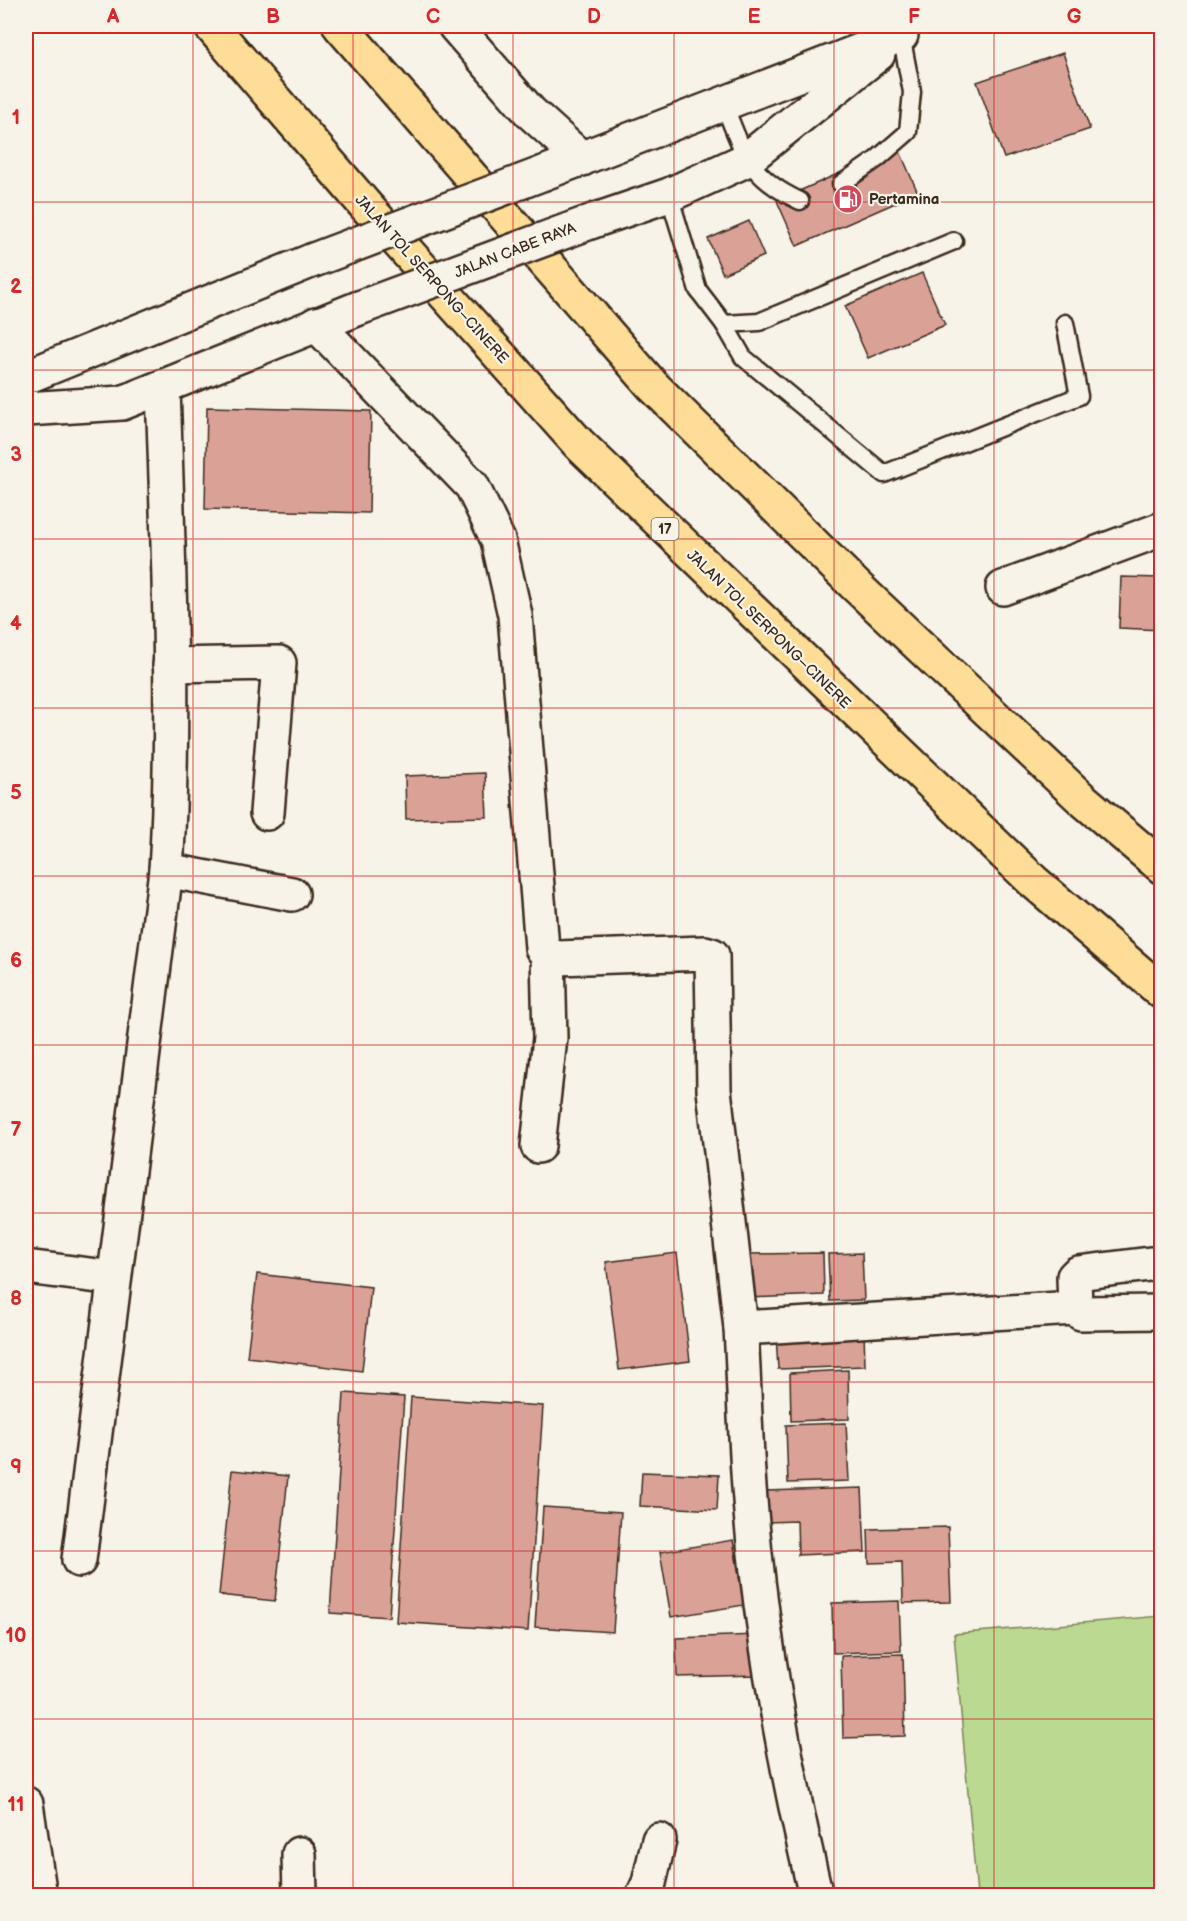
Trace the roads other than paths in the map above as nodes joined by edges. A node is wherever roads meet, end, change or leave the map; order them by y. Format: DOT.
graph roads {
  1 [pos="211,26"];
  2 [pos="340,26"];
  3 [pos="455,26"];
  4 [pos="905,29"];
  5 [pos="723,102"];
  6 [pos="582,159"];
  7 [pos="746,160"];
  8 [pos="841,184"];
  9 [pos="669,195"];
  10 [pos="800,201"];
  11 [pos="954,241"];
  12 [pos="1065,323"];
  13 [pos="316,324"];
  14 [pos="724,324"];
  15 [pos="26,377"];
  16 [pos="163,387"];
  17 [pos="26,409"];
  18 [pos="1161,529"];
  19 [pos="1003,588"];
  20 [pos="170,665"];
  21 [pos="267,813"];
  22 [pos="1161,867"];
  23 [pos="166,870"];
  24 [pos="292,894"];
  25 [pos="548,954"];
  26 [pos="1161,992"];
  27 [pos="538,1146"];
  28 [pos="1150,1264"];
  29 [pos="26,1267"];
  30 [pos="114,1278"];
  31 [pos="1075,1308"];
  32 [pos="1161,1312"];
  33 [pos="741,1328"];
  34 [pos="79,1560"];
  35 [pos="27,1824"];
  36 [pos="659,1840"];
  37 [pos="299,1854"];
  38 [pos="40,1896"];
  39 [pos="300,1896"];
  40 [pos="643,1896"];
  41 [pos="816,1896"];
  1 -- 26 [label="highway, JALAN TOL SERPONG–CINERE / 17"];
  2 -- 22 [label="highway"];
  3 -- 6 [label="street"];
  4 -- 5 [label="street"];
  4 -- 7 [label="street, JALAN CABE RAYA"];
  4 -- 8 [label="lane"];
  5 -- 6 [label="street"];
  5 -- 7 [label="lane"];
  6 -- 15 [label="street, bridge"];
  7 -- 9 [label="street, JALAN CABE RAYA"];
  7 -- 10 [label="lane"];
  9 -- 13 [label="street, JALAN CABE RAYA, bridge"];
  9 -- 14 [label="lane"];
  11 -- 14 [label="lane"];
  12 -- 14 [label="lane"];
  13 -- 16 [label="street, JALAN CABE RAYA"];
  13 -- 25 [label="street"];
  16 -- 17 [label="street, JALAN CABE RAYA"];
  16 -- 20 [label="street"];
  18 -- 19 [label="street"];
  20 -- 21 [label="street"];
  20 -- 23 [label="street"];
  23 -- 24 [label="street"];
  23 -- 30 [label="street"];
  25 -- 27 [label="street"];
  25 -- 33 [label="street"];
  28 -- 31 [label="street"];
  29 -- 30 [label="street"];
  30 -- 34 [label="street"];
  31 -- 32 [label="street"];
  31 -- 33 [label="street"];
  33 -- 41 [label="street"];
  35 -- 38 [label="street"];
  36 -- 40 [label="street"];
  37 -- 39 [label="street"];
}
